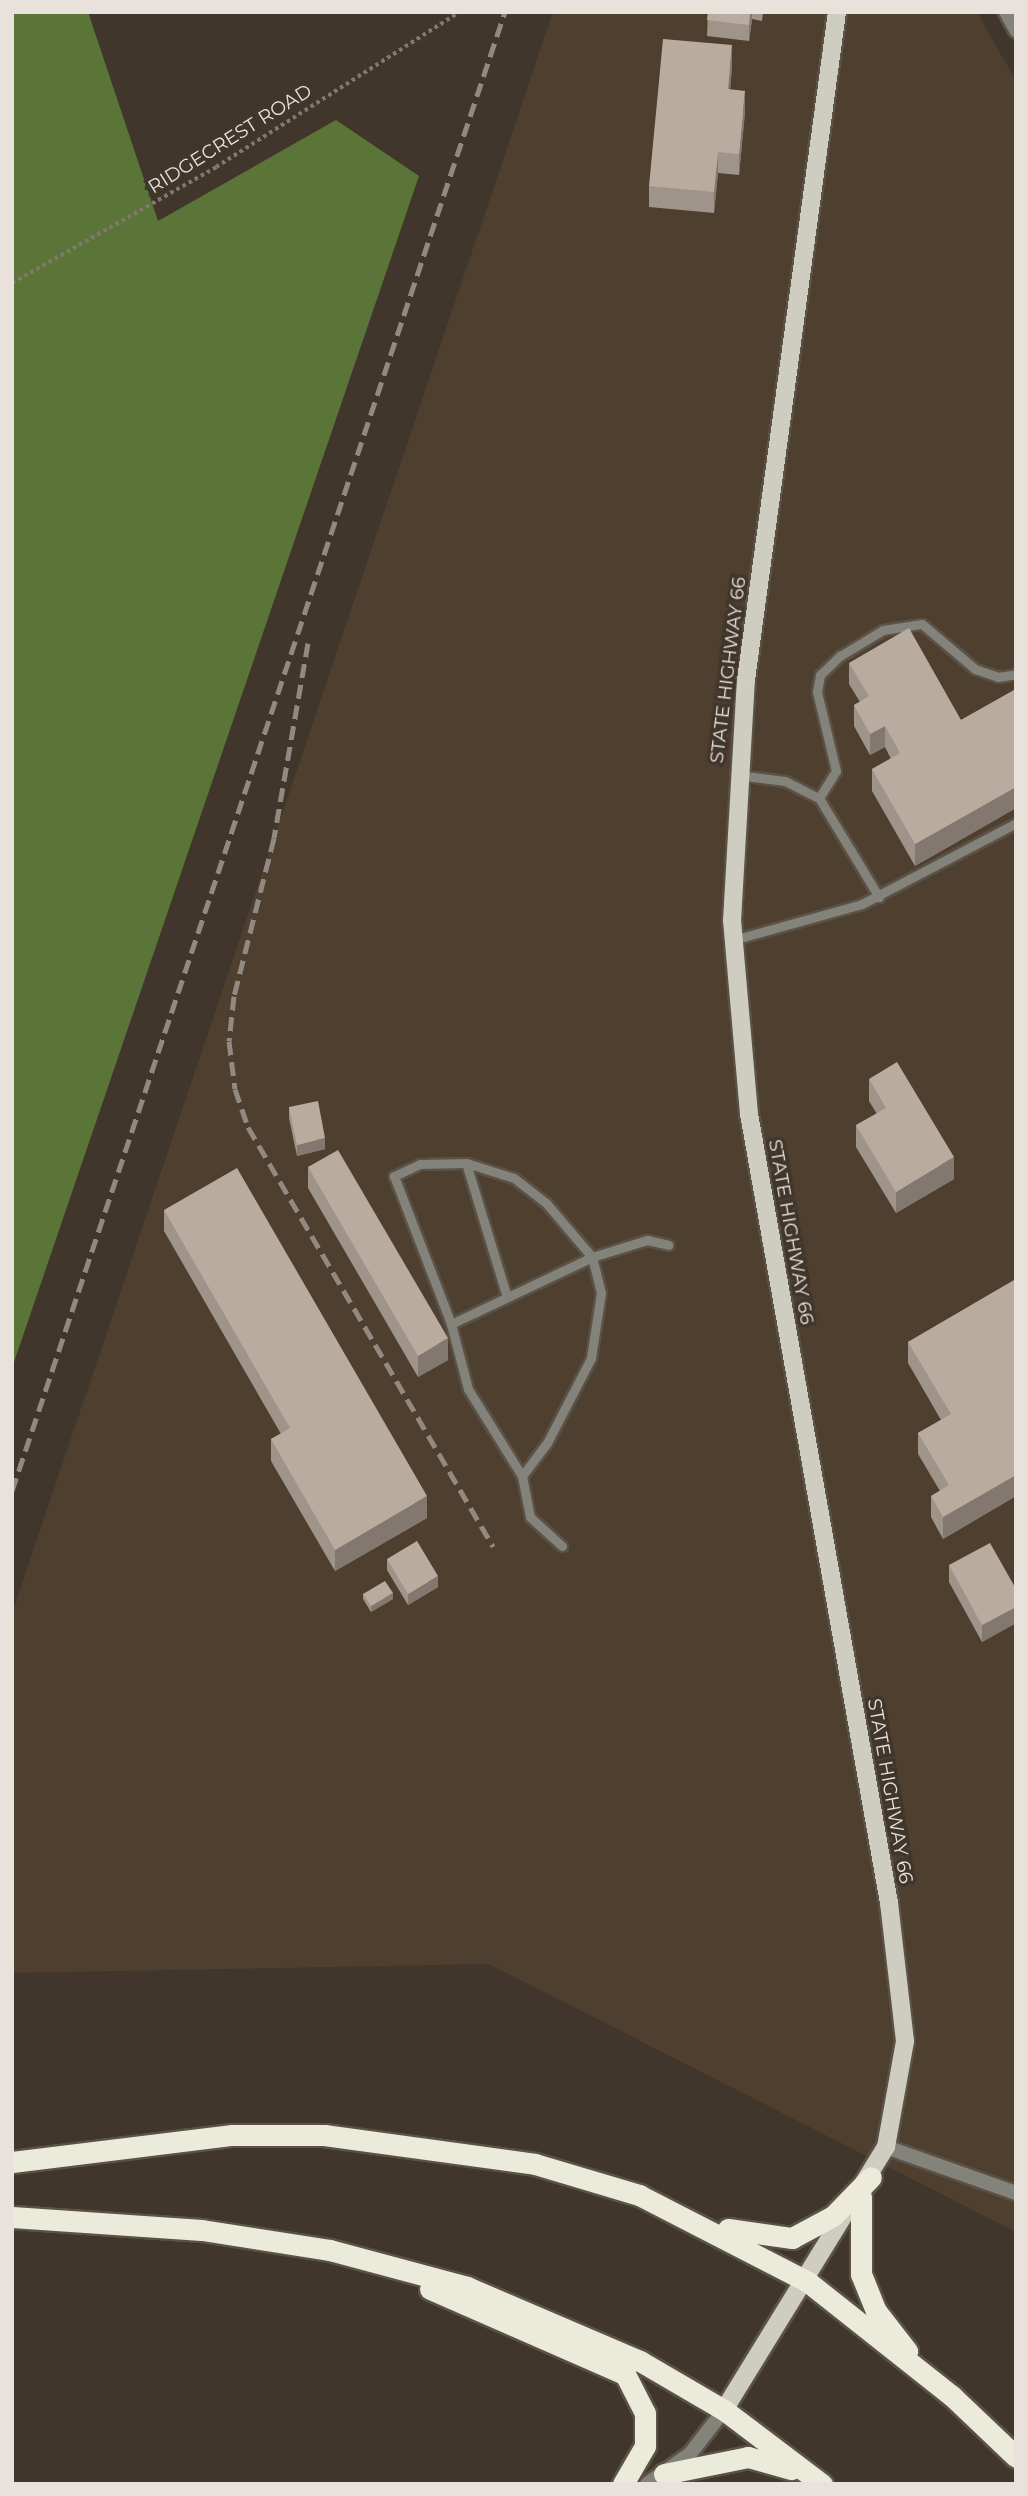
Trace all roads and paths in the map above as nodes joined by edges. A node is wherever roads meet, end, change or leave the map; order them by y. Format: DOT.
graph roads {
  1 [pos="459,12"];
  2 [pos="837,12"];
  3 [pos="1006,12"];
  4 [pos="1016,30"];
  5 [pos="12,283"];
  6 [pos="1016,674"];
  7 [pos="737,775"];
  8 [pos="819,798"];
  9 [pos="1016,823"];
  10 [pos="878,897"];
  11 [pos="733,940"];
  12 [pos="466,1163"];
  13 [pos="668,1245"];
  14 [pos="592,1257"];
  15 [pos="507,1297"];
  16 [pos="451,1324"];
  17 [pos="522,1476"];
  18 [pos="562,1546"];
  19 [pos="886,2147"];
  20 [pos="12,2162"];
  21 [pos="866,2186"];
  22 [pos="1016,2193"];
  23 [pos="12,2217"];
  24 [pos="698,2223"];
  25 [pos="330,2250"];
  26 [pos="808,2282"];
  27 [pos="925,2375"];
  28 [pos="724,2410"];
  29 [pos="1016,2457"];
  30 [pos="656,2479"];
  31 [pos="821,2483"];
  32 [pos="622,2484"];
  1 -- 5 [label="path, RIDGECREST ROAD"];
  2 -- 7 [label="main road, STATE HIGHWAY 66"];
  3 -- 4 [label="street"];
  6 -- 8 [label="lane"];
  7 -- 8 [label="lane"];
  7 -- 11 [label="main road, STATE HIGHWAY 66"];
  8 -- 10 [label="lane"];
  9 -- 10 [label="lane"];
  10 -- 11 [label="lane"];
  11 -- 19 [label="main road, STATE HIGHWAY 66"];
  12 -- 14 [label="lane"];
  12 -- 15 [label="lane"];
  12 -- 16 [label="lane"];
  13 -- 14 [label="lane"];
  14 -- 15 [label="lane"];
  14 -- 17 [label="lane"];
  15 -- 16 [label="lane"];
  16 -- 17 [label="lane"];
  17 -- 18 [label="lane"];
  19 -- 21 [label="main road, STATE HIGHWAY 66"];
  19 -- 22 [label="street"];
  20 -- 24 [label="highway"];
  21 -- 24 [label="highway"];
  21 -- 26 [label="main road, STATE HIGHWAY 66"];
  21 -- 27 [label="highway"];
  23 -- 25 [label="highway"];
  24 -- 26 [label="highway"];
  25 -- 28 [label="highway"];
  25 -- 32 [label="highway"];
  26 -- 27 [label="highway"];
  26 -- 28 [label="main road, STATE HIGHWAY 66"];
  27 -- 29 [label="highway"];
  28 -- 30 [label="street"];
  28 -- 31 [label="highway"];
  30 -- 31 [label="highway"];
}
